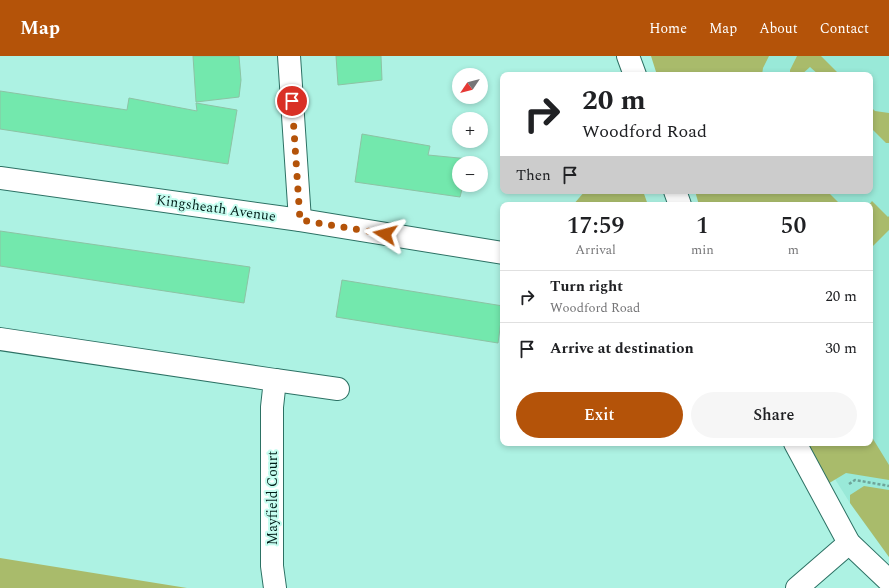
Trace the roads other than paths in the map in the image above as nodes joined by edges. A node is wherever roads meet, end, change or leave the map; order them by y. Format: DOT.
graph roads {
  1 [pos="289,56"];
  2 [pos="628,56"];
  3 [pos="633,72"];
  4 [pos="0,178"];
  5 [pos="300,220"];
  6 [pos="500,253"];
  7 [pos="0,339"];
  8 [pos="275,380"];
  9 [pos="338,389"];
  10 [pos="797,446"];
  11 [pos="850,543"];
  12 [pos="889,581"];
  13 [pos="275,588"];
  14 [pos="797,588"];
  1 -- 5 [label="street"];
  2 -- 3 [label="street"];
  4 -- 5 [label="street, Kingsheath Avenue"];
  5 -- 6 [label="street, Kingsheath Avenue"];
  7 -- 8 [label="street"];
  8 -- 9 [label="street"];
  8 -- 13 [label="street, Mayfield Court"];
  10 -- 11 [label="street"];
  11 -- 12 [label="street"];
  11 -- 14 [label="street"];
}
